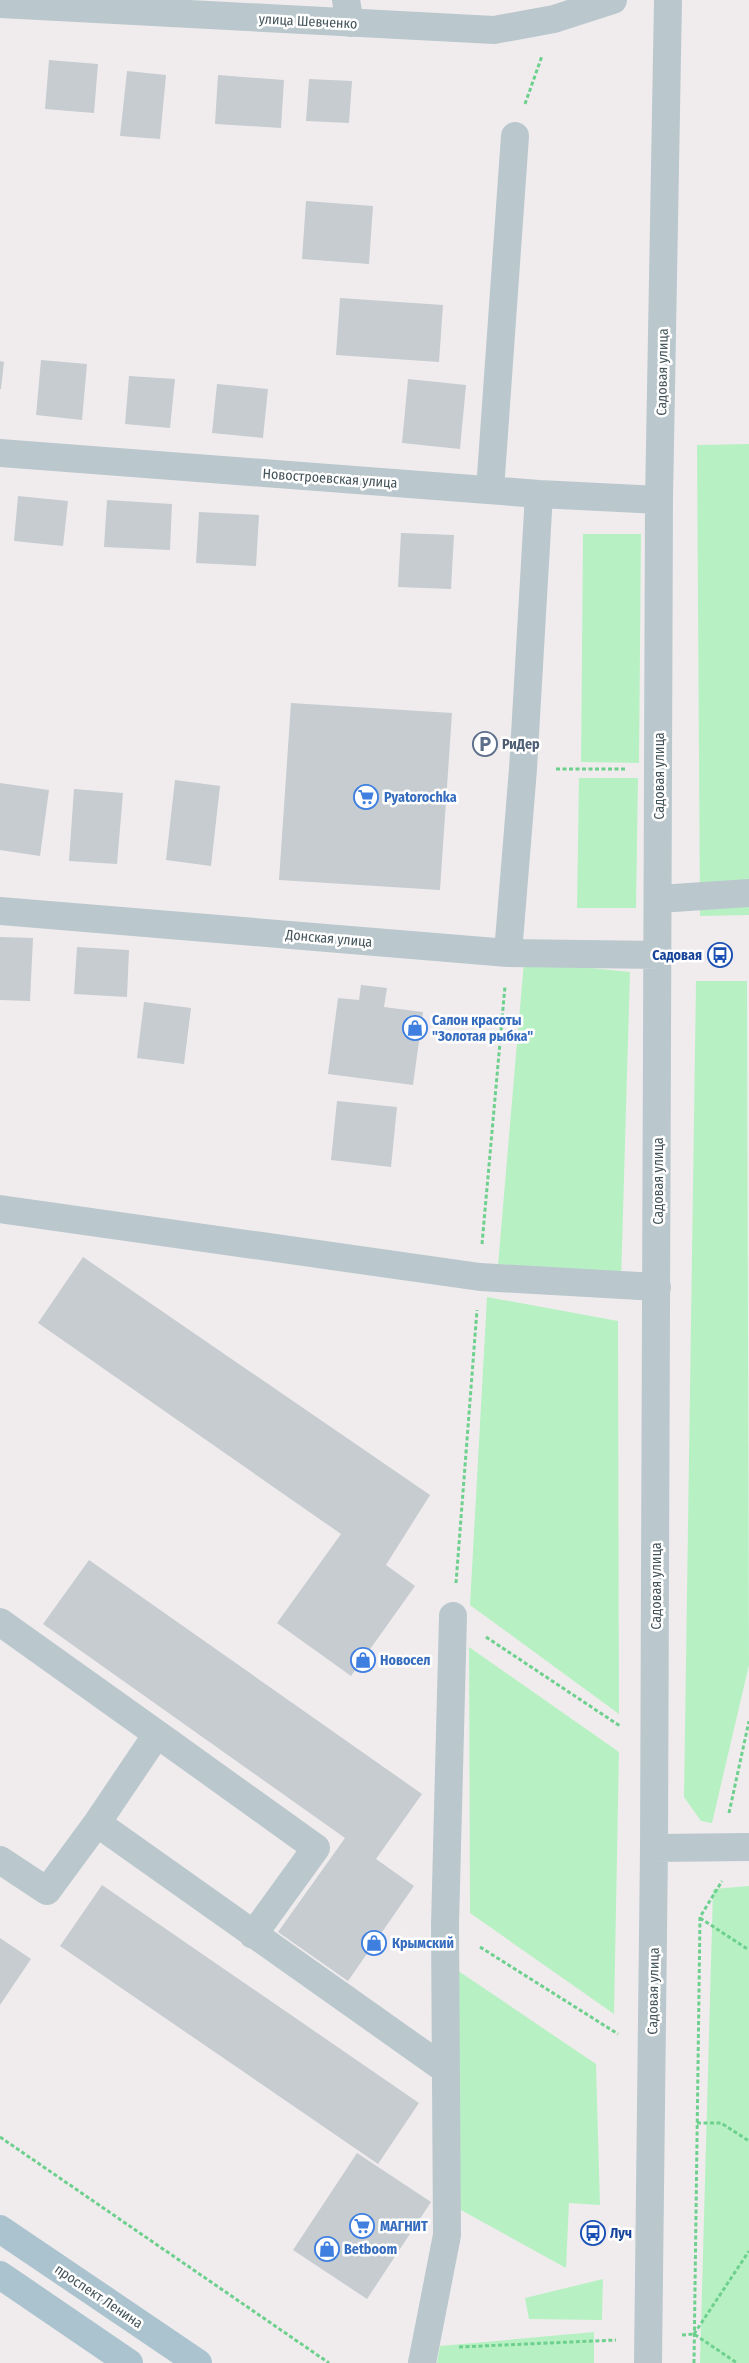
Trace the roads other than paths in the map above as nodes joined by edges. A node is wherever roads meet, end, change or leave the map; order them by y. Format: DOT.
graph roads {
  1 [pos="613,0"];
  2 [pos="668,0"];
  3 [pos="0,4"];
  4 [pos="348,12"];
  5 [pos="515,136"];
  6 [pos="0,453"];
  7 [pos="490,490"];
  8 [pos="539,494"];
  9 [pos="660,500"];
  10 [pos="749,893"];
  11 [pos="659,899"];
  12 [pos="0,911"];
  13 [pos="508,953"];
  14 [pos="659,954"];
  15 [pos="0,1209"];
  16 [pos="657,1287"];
  17 [pos="453,1616"];
  18 [pos="0,1622"];
  19 [pos="157,1734"];
  20 [pos="97,1823"];
  21 [pos="654,1848"];
  22 [pos="738,1848"];
  23 [pos="0,1860"];
  24 [pos="253,1935"];
  25 [pos="446,2070"];
  26 [pos="0,2229"];
  27 [pos="0,2275"];
  28 [pos="647,2351"];
  29 [pos="423,2356"];
  30 [pos="129,2363"];
  31 [pos="198,2363"];
  1 -- 4 [label="street, улица Шевченко"];
  2 -- 9 [label="street, Садовая улица"];
  3 -- 4 [label="street, улица Шевченко"];
  5 -- 7 [label="street"];
  6 -- 7 [label="street, Новостроевская улица"];
  7 -- 8 [label="street, Новостроевская улица"];
  8 -- 9 [label="street, Новостроевская улица"];
  8 -- 13 [label="street"];
  9 -- 11 [label="street, Садовая улица"];
  10 -- 11 [label="street"];
  11 -- 14 [label="street, Садовая улица"];
  12 -- 13 [label="street, Донская улица"];
  13 -- 14 [label="street, Донская улица"];
  14 -- 16 [label="street, Садовая улица"];
  15 -- 16 [label="street"];
  16 -- 21 [label="street, Садовая улица"];
  17 -- 25 [label="street"];
  18 -- 19 [label="street"];
  19 -- 20 [label="street"];
  19 -- 24 [label="street"];
  20 -- 23 [label="street"];
  20 -- 24 [label="street"];
  21 -- 22 [label="street"];
  21 -- 28 [label="street, Садовая улица"];
  24 -- 25 [label="street"];
  25 -- 29 [label="street"];
  26 -- 31 [label="main road, проспект Ленина"];
  27 -- 30 [label="main road"];
}
